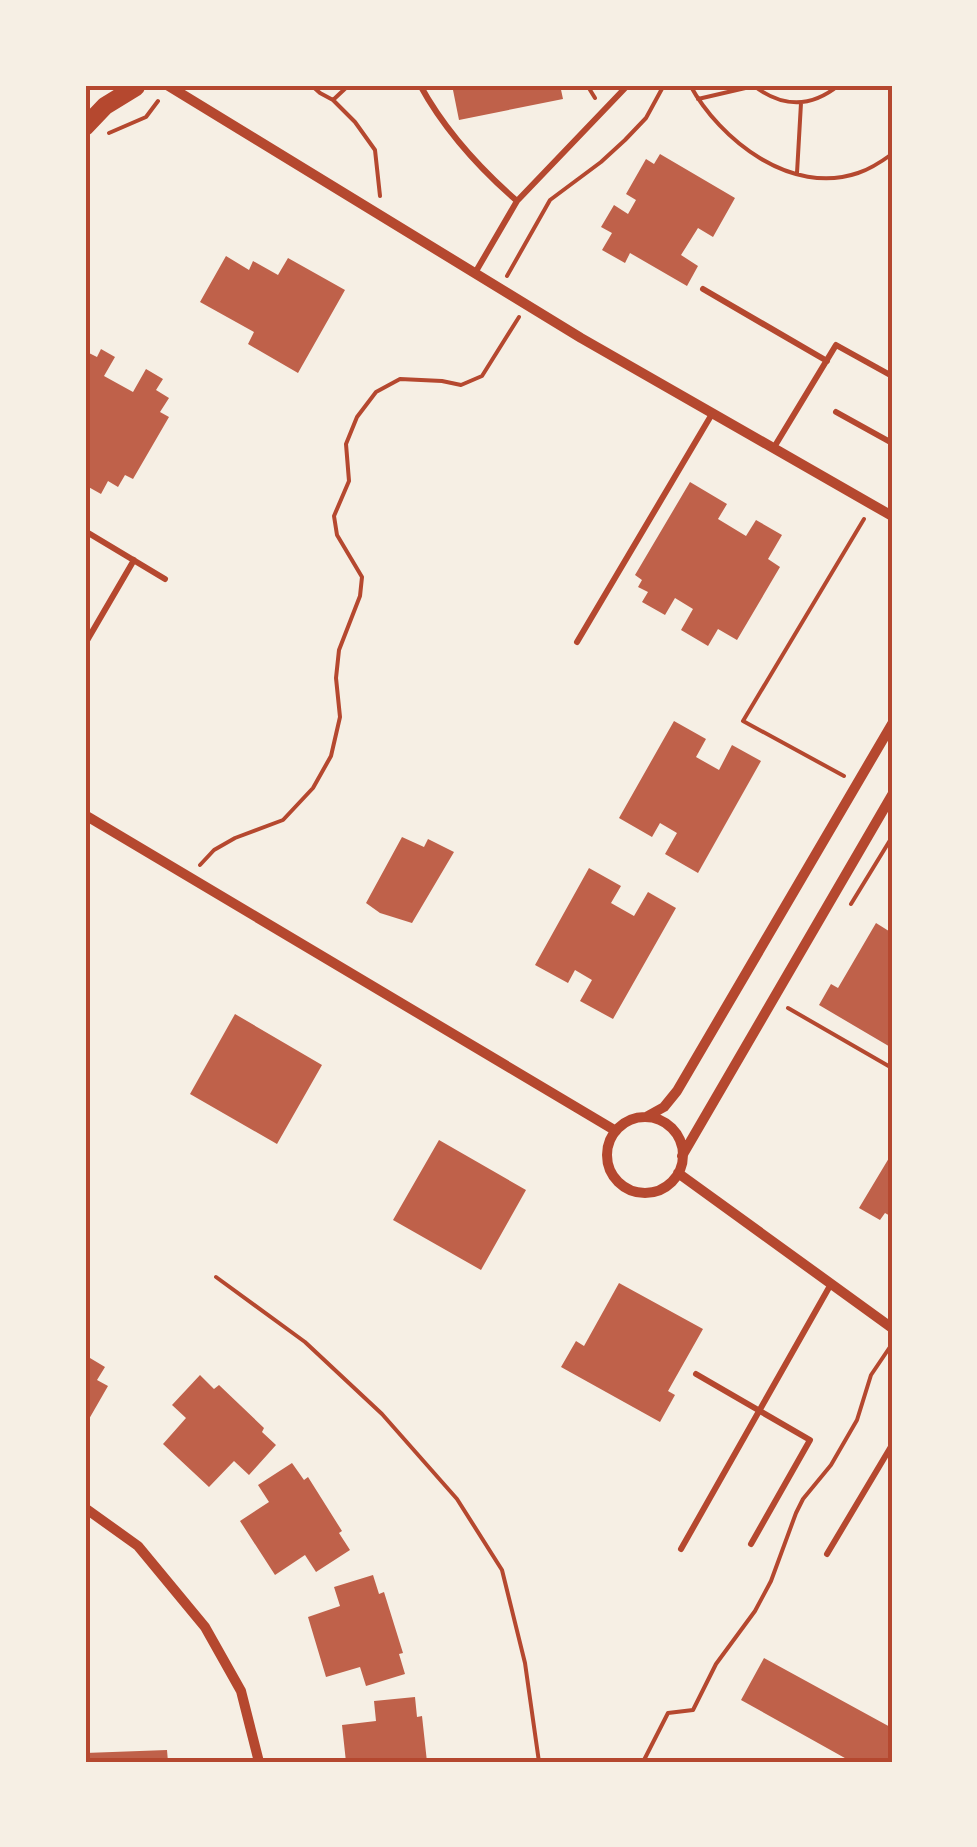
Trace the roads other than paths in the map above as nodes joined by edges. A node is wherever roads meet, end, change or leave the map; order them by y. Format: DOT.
graph roads {
  1 [pos="108,85"];
  2 [pos="167,85"];
  3 [pos="420,85"];
  4 [pos="628,85"];
  5 [pos="138,86"];
  6 [pos="85,128"];
  7 [pos="517,201"];
  8 [pos="475,273"];
  9 [pos="704,289"];
  10 [pos="827,361"];
  11 [pos="892,376"];
  12 [pos="836,412"];
  13 [pos="712,414"];
  14 [pos="892,443"];
  15 [pos="773,449"];
  16 [pos="892,516"];
  17 [pos="85,532"];
  18 [pos="134,560"];
  19 [pos="165,580"];
  20 [pos="577,642"];
  21 [pos="85,644"];
  22 [pos="892,724"];
  23 [pos="892,795"];
  24 [pos="85,814"];
  25 [pos="646,1117"];
  26 [pos="616,1132"];
  27 [pos="682,1156"];
  28 [pos="678,1173"];
  29 [pos="832,1284"];
  30 [pos="892,1328"];
  31 [pos="696,1374"];
  32 [pos="760,1412"];
  33 [pos="892,1445"];
  34 [pos="85,1508"];
  35 [pos="751,1544"];
  36 [pos="682,1549"];
  37 [pos="827,1554"];
  38 [pos="259,1762"];
  1 -- 5 [label="street"];
  2 -- 8 [label="street"];
  3 -- 7 [label="lane"];
  4 -- 7 [label="lane"];
  5 -- 6 [label="street"];
  7 -- 8 [label="lane"];
  8 -- 13 [label="street"];
  9 -- 10 [label="lane"];
  10 -- 11 [label="lane"];
  10 -- 15 [label="lane"];
  12 -- 14 [label="lane"];
  13 -- 15 [label="street"];
  13 -- 20 [label="lane"];
  15 -- 16 [label="street"];
  17 -- 18 [label="lane"];
  18 -- 19 [label="lane"];
  18 -- 21 [label="lane"];
  22 -- 25 [label="street"];
  23 -- 27 [label="street"];
  24 -- 26 [label="street"];
  25 -- 26 [label="street"];
  25 -- 27 [label="street"];
  26 -- 28 [label="street"];
  27 -- 28 [label="street"];
  28 -- 29 [label="street"];
  29 -- 30 [label="street"];
  29 -- 32 [label="lane"];
  31 -- 32 [label="lane"];
  32 -- 35 [label="lane"];
  32 -- 36 [label="lane"];
  33 -- 37 [label="lane"];
  34 -- 38 [label="street"];
}
